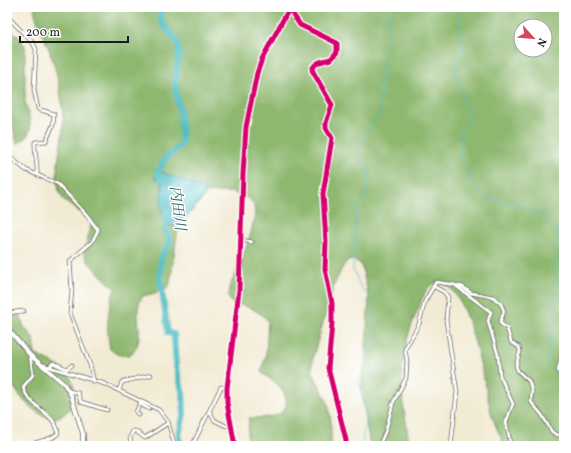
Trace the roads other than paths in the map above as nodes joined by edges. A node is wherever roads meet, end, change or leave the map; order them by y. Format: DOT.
graph roads {
  1 [pos="290,8"];
  2 [pos="7,16"];
  3 [pos="46,141"];
  4 [pos="51,143"];
  5 [pos="7,155"];
  6 [pos="37,174"];
  7 [pos="241,240"];
  8 [pos="252,242"];
  9 [pos="454,285"];
  10 [pos="433,286"];
  11 [pos="24,311"];
  12 [pos="7,313"];
  13 [pos="7,328"];
  14 [pos="564,348"];
  15 [pos="30,355"];
  16 [pos="41,365"];
  17 [pos="72,365"];
  18 [pos="50,366"];
  19 [pos="151,375"];
  20 [pos="94,382"];
  21 [pos="564,382"];
  22 [pos="227,388"];
  23 [pos="119,390"];
  24 [pos="69,392"];
  25 [pos="141,403"];
  26 [pos="149,409"];
  27 [pos="107,410"];
  28 [pos="210,411"];
  29 [pos="139,415"];
  30 [pos="168,423"];
  31 [pos="226,426"];
  32 [pos="564,434"];
  33 [pos="509,441"];
  34 [pos="29,446"];
  35 [pos="83,446"];
  36 [pos="131,446"];
  37 [pos="175,446"];
  38 [pos="192,446"];
  39 [pos="235,446"];
  40 [pos="346,446"];
  41 [pos="379,446"];
  42 [pos="451,446"];
  43 [pos="511,446"];
  44 [pos="515,446"];
  45 [pos="528,446"];
  46 [pos="535,446"];
  1 -- 7 [label="street"];
  1 -- 40 [label="street"];
  2 -- 3 [label="street"];
  3 -- 4 [label="street"];
  3 -- 6 [label="street"];
  5 -- 6 [label="street"];
  6 -- 20 [label="street"];
  7 -- 8 [label="street"];
  7 -- 22 [label="street"];
  9 -- 10 [label="street"];
  9 -- 32 [label="street"];
  9 -- 33 [label="street"];
  10 -- 41 [label="street"];
  10 -- 42 [label="street"];
  11 -- 12 [label="street"];
  13 -- 15 [label="street"];
  14 -- 21 [label="street"];
  15 -- 16 [label="street"];
  15 -- 34 [label="street"];
  16 -- 18 [label="street"];
  16 -- 24 [label="street"];
  17 -- 18 [label="street"];
  18 -- 20 [label="street"];
  19 -- 23 [label="street"];
  20 -- 23 [label="street"];
  22 -- 28 [label="street"];
  22 -- 39 [label="street"];
  23 -- 25 [label="street"];
  24 -- 27 [label="street"];
  24 -- 35 [label="street"];
  25 -- 26 [label="street"];
  25 -- 29 [label="street"];
  25 -- 30 [label="street"];
  28 -- 31 [label="street"];
  28 -- 38 [label="street"];
  30 -- 36 [label="street"];
  30 -- 37 [label="street"];
  33 -- 43 [label="street"];
  33 -- 44 [label="street"];
  45 -- 46 [label="street"];
}
